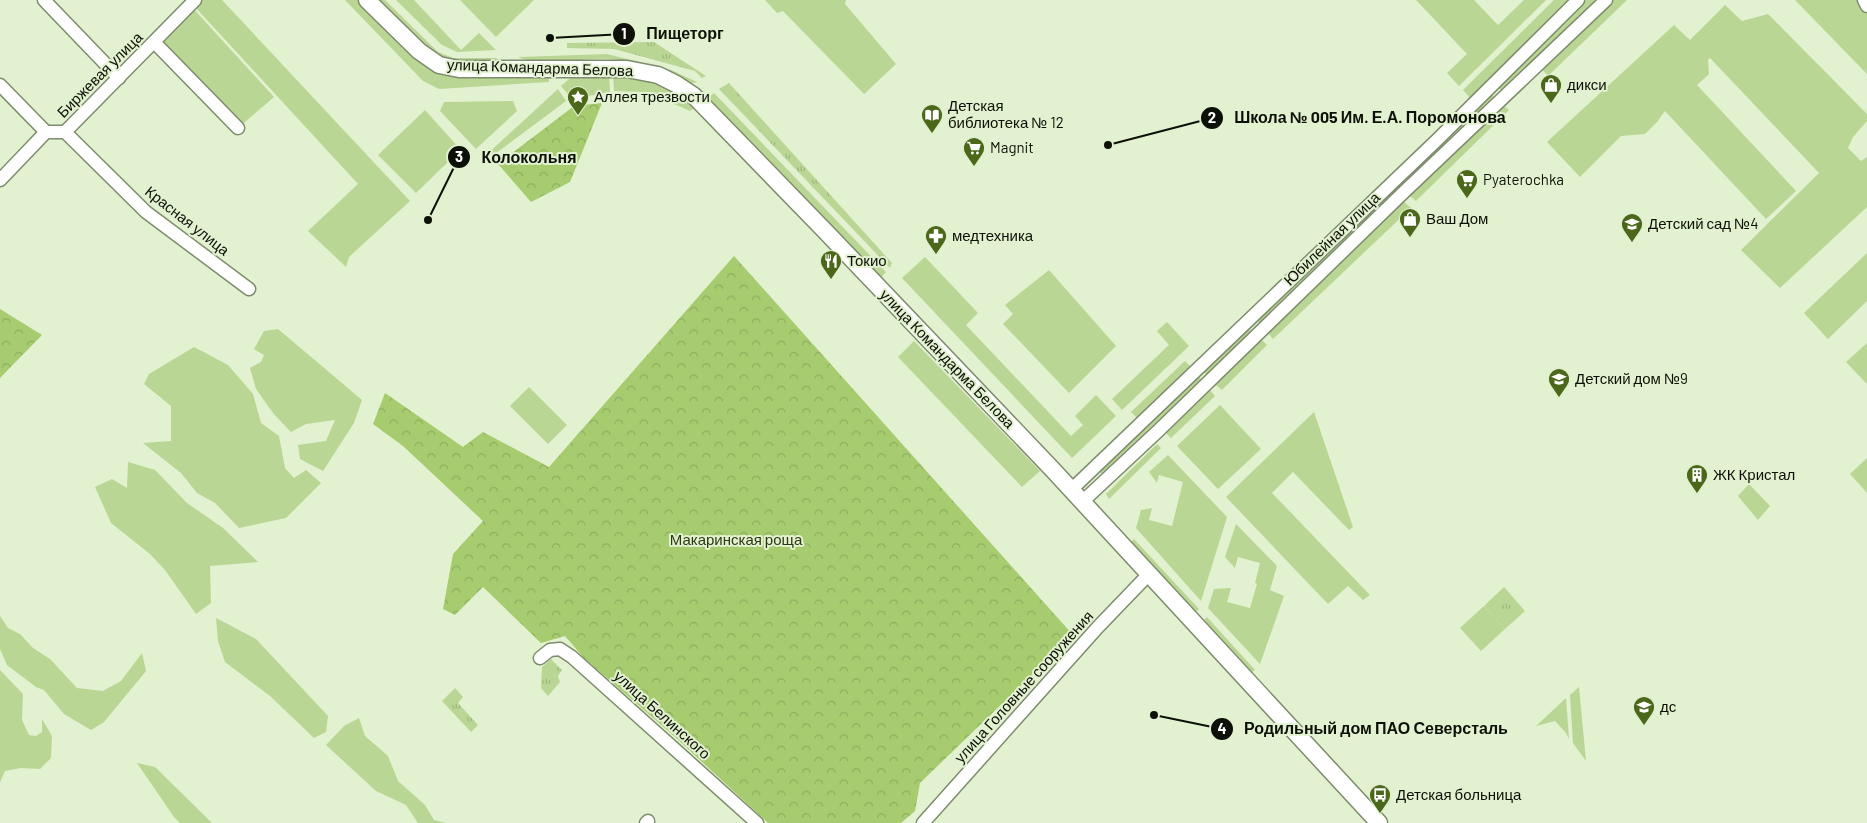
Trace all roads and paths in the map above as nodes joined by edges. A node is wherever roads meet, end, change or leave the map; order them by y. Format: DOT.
graph roads {
  1 [pos="44,0"];
  2 [pos="367,0"];
  3 [pos="1578,0"];
  4 [pos="1606,0"];
  5 [pos="1864,0"];
  6 [pos="190,2"];
  7 [pos="1867,6"];
  8 [pos="155,42"];
  9 [pos="119,78"];
  10 [pos="0,85"];
  11 [pos="1491,87"];
  12 [pos="1502,98"];
  13 [pos="238,128"];
  14 [pos="46,132"];
  15 [pos="65,132"];
  16 [pos="0,180"];
  17 [pos="249,289"];
  18 [pos="1248,320"];
  19 [pos="1259,332"];
  20 [pos="1077,496"];
  21 [pos="1149,574"];
  22 [pos="540,658"];
  23 [pos="757,823"];
  24 [pos="923,823"];
  25 [pos="1379,823"];
  1 -- 9 [label="street"];
  2 -- 20 [label="main road, улица Командарма Белова"];
  3 -- 11 [label="street, Юбилейная улица"];
  4 -- 12 [label="street, Юбилейная улица"];
  5 -- 7 [label="street"];
  6 -- 8 [label="street, Биржевая улица"];
  8 -- 9 [label="street, Биржевая улица"];
  8 -- 13 [label="street"];
  9 -- 15 [label="street, Биржевая улица"];
  10 -- 14 [label="street"];
  11 -- 12 [label="street"];
  11 -- 18 [label="street, Юбилейная улица"];
  12 -- 19 [label="street, Юбилейная улица"];
  14 -- 15 [label="street, Биржевая улица"];
  14 -- 16 [label="street, Биржевая улица"];
  15 -- 17 [label="street, Красная улица"];
  18 -- 19 [label="street"];
  18 -- 20 [label="street, Юбилейная улица"];
  19 -- 20 [label="street, Юбилейная улица"];
  20 -- 21 [label="main road, улица Командарма Белова"];
  21 -- 24 [label="street, улица Головные сооружения"];
  21 -- 25 [label="main road, улица Командарма Белова"];
  22 -- 23 [label="street, улица Белинского"];
}
